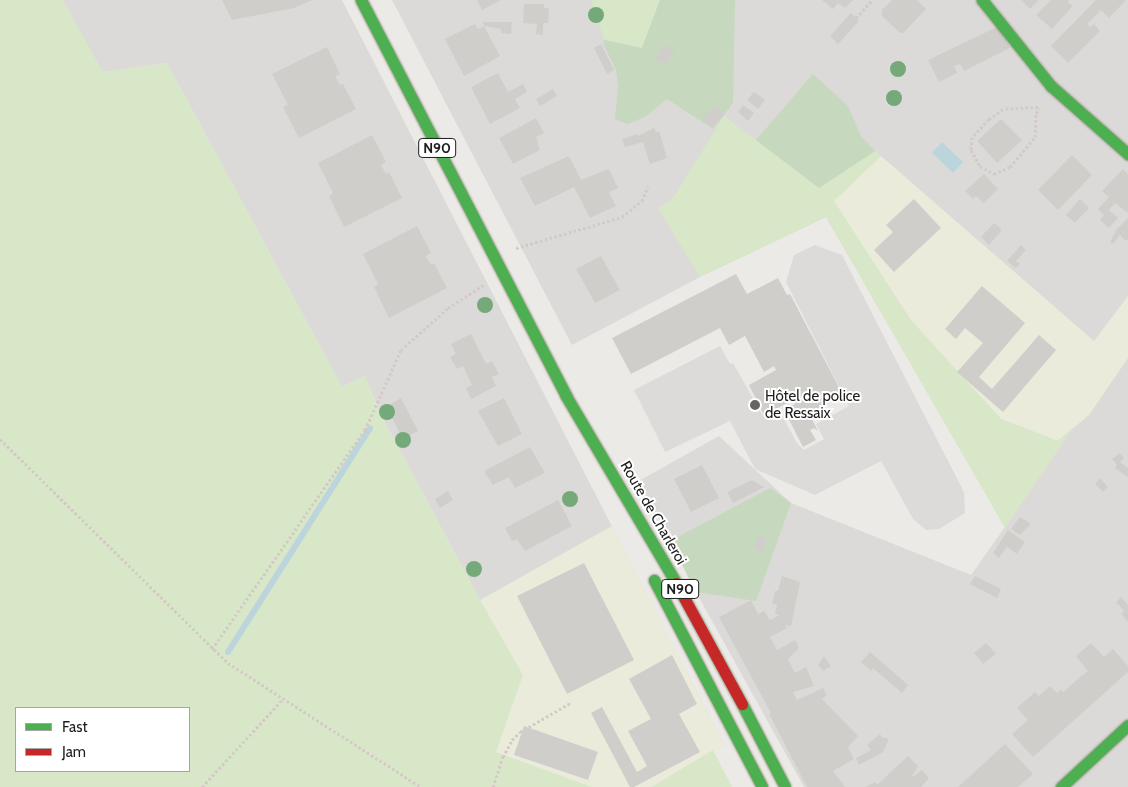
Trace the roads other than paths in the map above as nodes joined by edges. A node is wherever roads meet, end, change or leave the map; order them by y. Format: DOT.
graph roads {
  1 [pos="361,0"];
  2 [pos="982,0"];
  3 [pos="1128,154"];
  4 [pos="566,396"];
  5 [pos="619,511"];
  6 [pos="650,571"];
  7 [pos="1128,725"];
  8 [pos="762,787"];
  9 [pos="785,787"];
  10 [pos="1061,787"];
  1 -- 4 [label="main road, Route de Charleroi / N90"];
  2 -- 3 [label="main road"];
  4 -- 5 [label="main road, N90"];
  4 -- 9 [label="main road, Route de Charleroi / N90"];
  6 -- 8 [label="main road, N90"];
  7 -- 10 [label="main road"];
}
